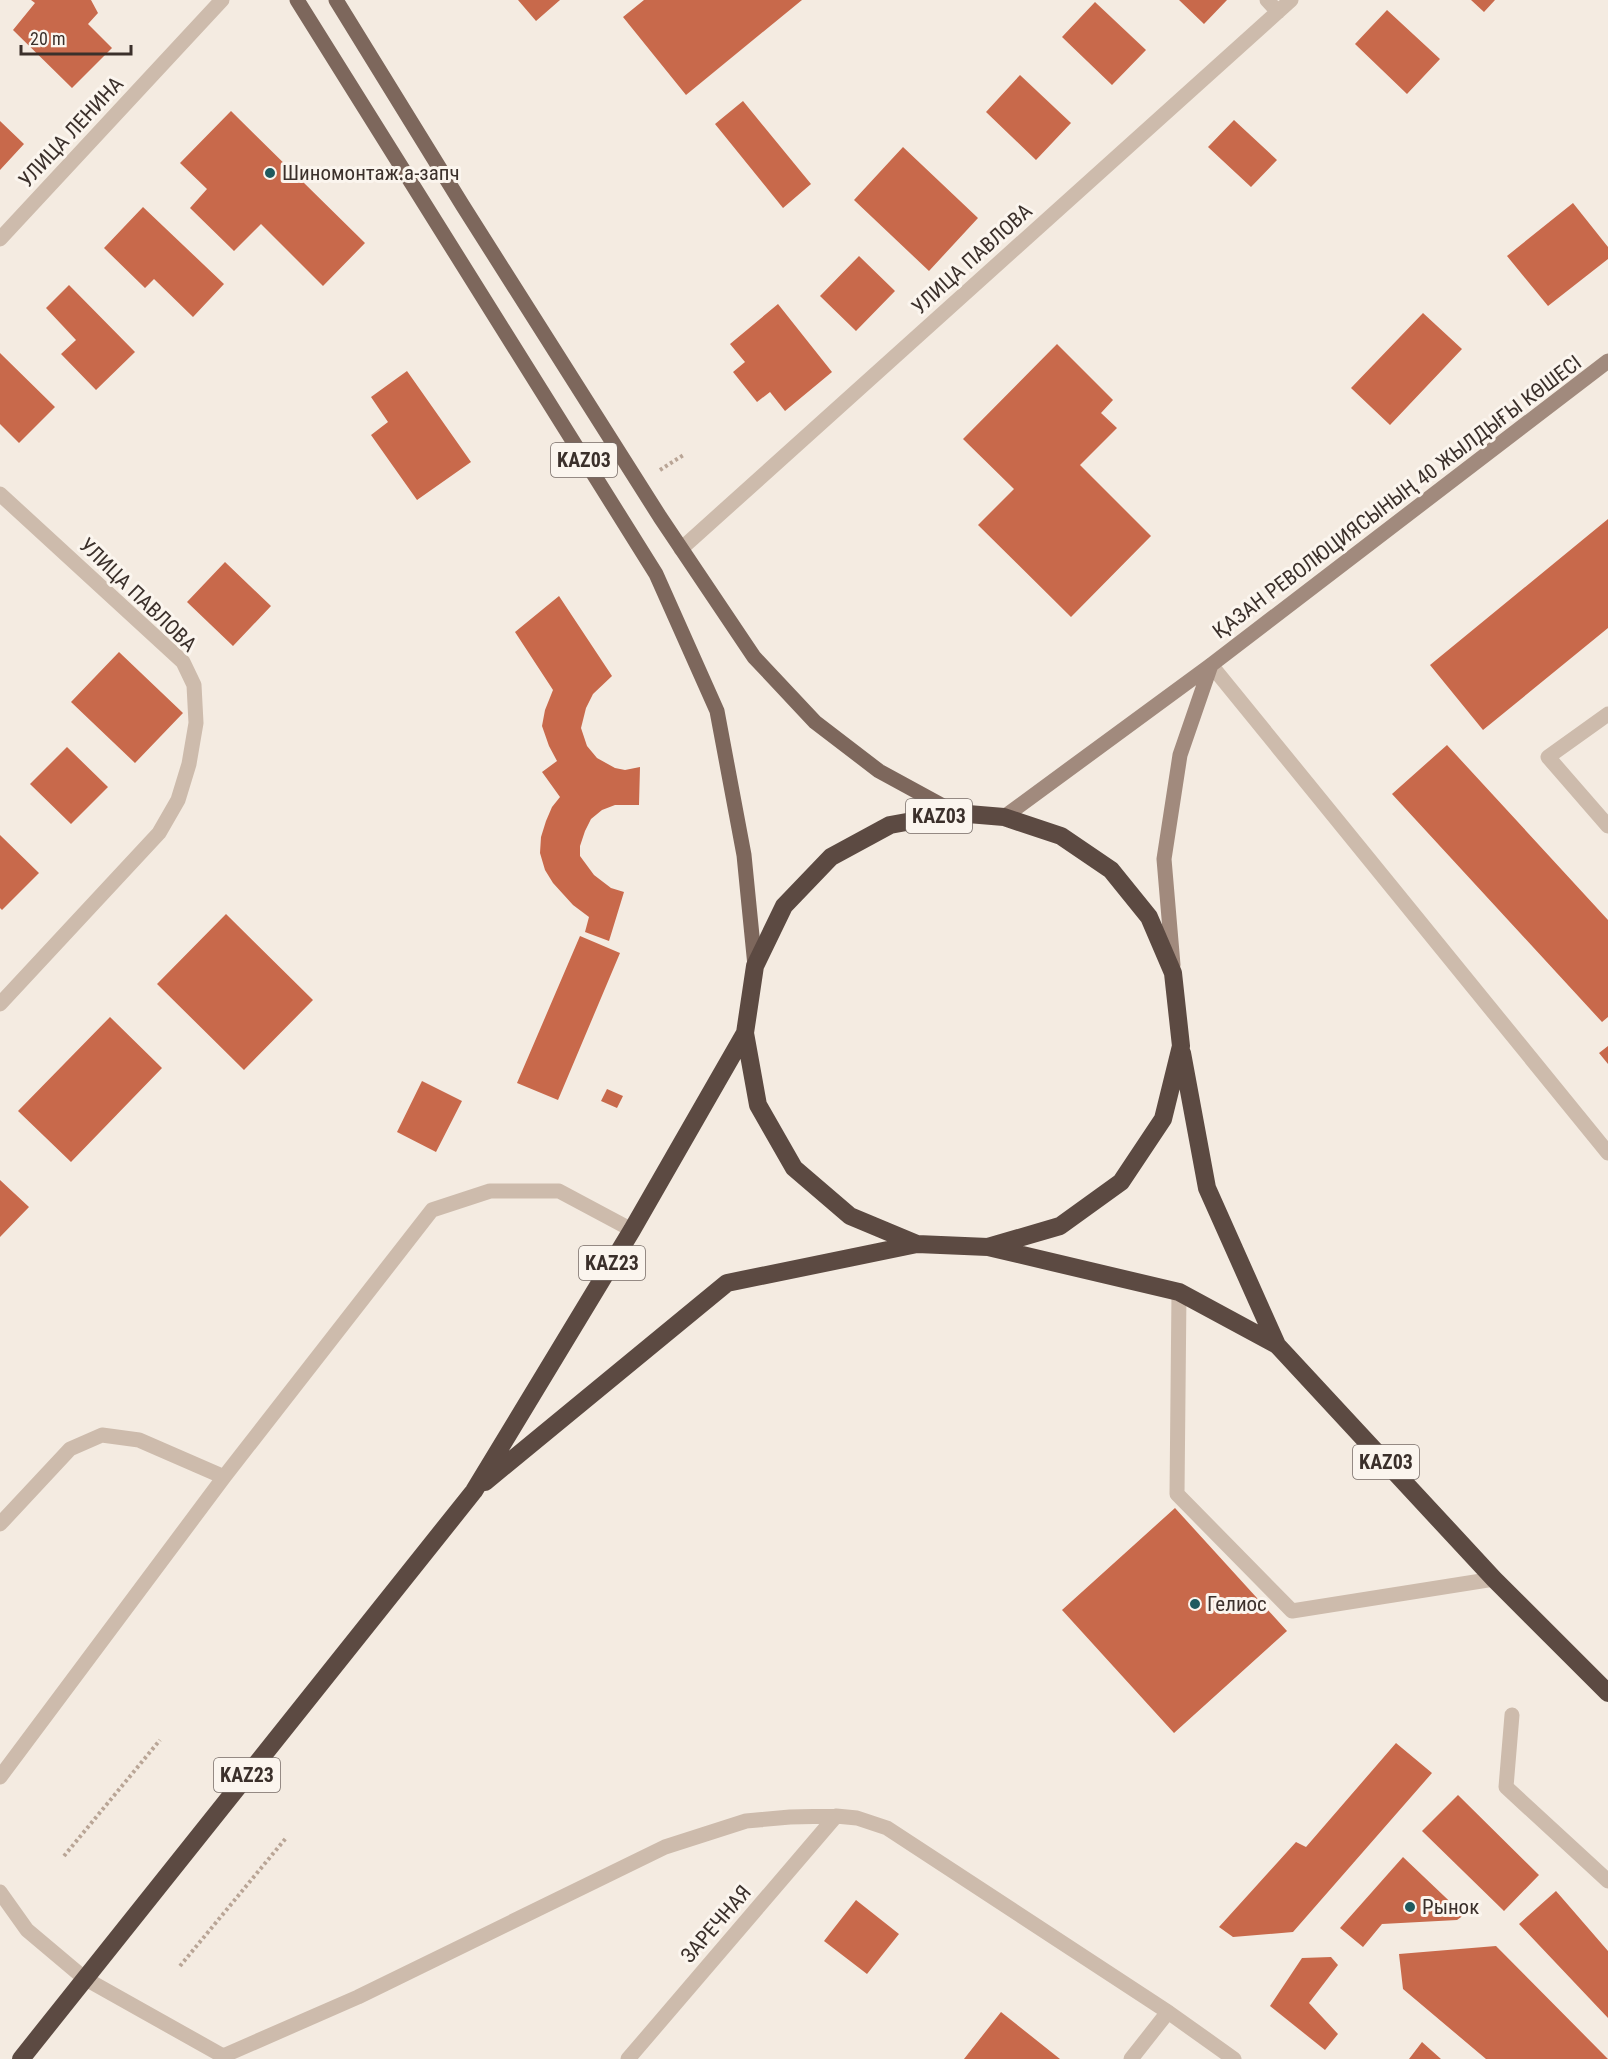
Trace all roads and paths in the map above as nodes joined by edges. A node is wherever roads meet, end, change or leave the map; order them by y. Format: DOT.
graph roads {
  1 [pos="222,0"];
  2 [pos="297,0"];
  3 [pos="336,0"];
  4 [pos="1267,0"];
  5 [pos="1292,0"];
  6 [pos="1278,12"];
  7 [pos="0,239"];
  8 [pos="1608,362"];
  9 [pos="0,494"];
  10 [pos="681,549"];
  11 [pos="1211,665"];
  12 [pos="1608,714"];
  13 [pos="956,813"];
  14 [pos="1004,817"];
  15 [pos="1608,826"];
  16 [pos="755,966"];
  17 [pos="1173,973"];
  18 [pos="0,1004"];
  19 [pos="745,1033"];
  20 [pos="1181,1046"];
  21 [pos="1608,1153"];
  22 [pos="632,1230"];
  23 [pos="917,1244"];
  24 [pos="988,1247"];
  25 [pos="1179,1292"];
  26 [pos="1277,1345"];
  27 [pos="224,1477"];
  28 [pos="474,1491"];
  29 [pos="0,1524"];
  30 [pos="1494,1579"];
  31 [pos="1608,1693"];
  32 [pos="1512,1715"];
  33 [pos="160,1740"];
  34 [pos="0,1777"];
  35 [pos="836,1816"];
  36 [pos="286,1838"];
  37 [pos="64,1856"];
  38 [pos="1608,1881"];
  39 [pos="0,1892"];
  40 [pos="180,1966"];
  41 [pos="84,1978"];
  42 [pos="1168,2012"];
  43 [pos="225,2058"];
  44 [pos="21,2059"];
  45 [pos="628,2059"];
  46 [pos="1131,2059"];
  47 [pos="1234,2059"];
  1 -- 7 [label="street, УЛИЦА ЛЕНИНА"];
  2 -- 16 [label="main road, KАZ03"];
  3 -- 10 [label="main road, KАZ03"];
  4 -- 6 [label="street"];
  5 -- 6 [label="street, УЛИЦА ПАВЛОВА"];
  6 -- 10 [label="street, УЛИЦА ПАВЛОВА"];
  8 -- 11 [label="street, ҚАЗАН РЕВОЛЮЦИЯСЫНЫҢ 40 ЖЫЛДЫҒЫ КӨШЕСІ"];
  9 -- 18 [label="street, УЛИЦА ПАВЛОВА"];
  10 -- 13 [label="main road, KАZ03"];
  11 -- 14 [label="street, ҚАЗАН РЕВОЛЮЦИЯСЫНЫҢ 40 ЖЫЛДЫҒЫ КӨШЕСІ"];
  11 -- 17 [label="street"];
  11 -- 21 [label="street"];
  12 -- 15 [label="street"];
  13 -- 14 [label="highway, KАZ03"];
  13 -- 16 [label="highway, KАZ03"];
  14 -- 17 [label="highway, KАZ03"];
  16 -- 19 [label="highway, KАZ03"];
  17 -- 20 [label="highway, KАZ03"];
  19 -- 22 [label="highway, KAZ23"];
  19 -- 23 [label="highway, KАZ03"];
  20 -- 24 [label="highway, KАZ03"];
  20 -- 26 [label="highway, KАZ03"];
  22 -- 27 [label="street"];
  22 -- 28 [label="highway, KAZ23"];
  23 -- 24 [label="highway, KАZ03"];
  23 -- 28 [label="highway, KAZ23"];
  24 -- 25 [label="highway, KАZ03"];
  25 -- 26 [label="highway, KАZ03"];
  25 -- 30 [label="street"];
  26 -- 30 [label="highway, KАZ03"];
  27 -- 29 [label="street"];
  27 -- 34 [label="street"];
  28 -- 41 [label="highway, KAZ23"];
  30 -- 31 [label="highway, KАZ03"];
  32 -- 38 [label="street"];
  33 -- 37 [label="path"];
  35 -- 42 [label="street"];
  35 -- 43 [label="street"];
  35 -- 45 [label="street, ЗАРЕЧНАЯ"];
  36 -- 40 [label="path"];
  39 -- 41 [label="street"];
  41 -- 43 [label="street"];
  41 -- 44 [label="highway, KAZ23"];
  42 -- 46 [label="street"];
  42 -- 47 [label="street"];
}
